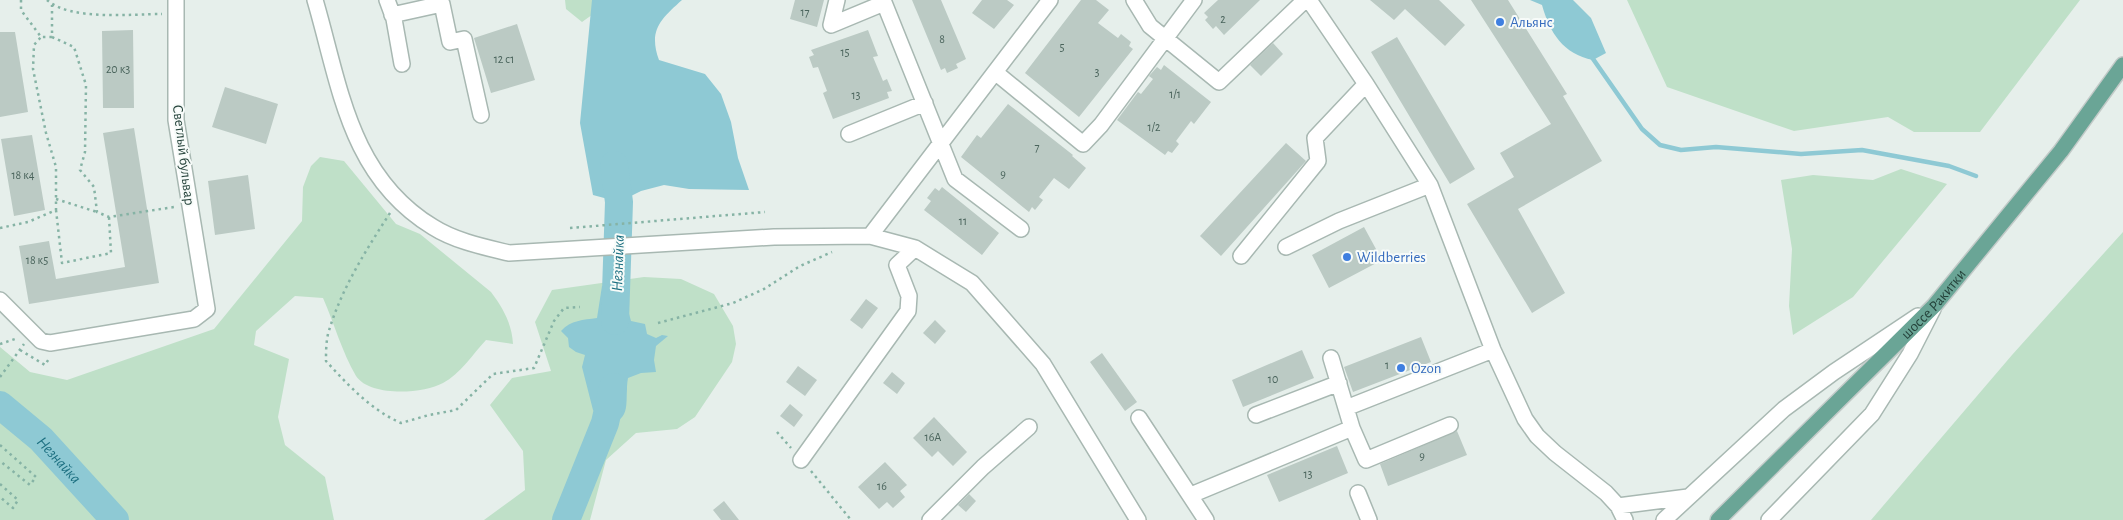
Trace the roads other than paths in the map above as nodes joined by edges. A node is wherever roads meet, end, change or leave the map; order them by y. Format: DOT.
graph roads {
  1 [pos="315,0"];
  2 [pos="387,0"];
  3 [pos="837,0"];
  4 [pos="1050,0"];
  5 [pos="1134,0"];
  6 [pos="1194,0"];
  7 [pos="1305,0"];
  8 [pos="1309,0"];
  9 [pos="884,2"];
  10 [pos="176,7"];
  11 [pos="392,15"];
  12 [pos="1167,39"];
  13 [pos="402,64"];
  14 [pos="2123,65"];
  15 [pos="995,72"];
  16 [pos="1366,84"];
  17 [pos="925,104"];
  18 [pos="481,115"];
  19 [pos="849,134"];
  20 [pos="941,142"];
  21 [pos="1430,185"];
  22 [pos="1021,229"];
  23 [pos="870,236"];
  24 [pos="1286,246"];
  25 [pos="915,248"];
  26 [pos="1240,256"];
  27 [pos="0,300"];
  28 [pos="1934,306"];
  29 [pos="1493,350"];
  30 [pos="1331,358"];
  31 [pos="1338,383"];
  32 [pos="1346,408"];
  33 [pos="1256,415"];
  34 [pos="1139,418"];
  35 [pos="1450,425"];
  36 [pos="1029,427"];
  37 [pos="1352,428"];
  38 [pos="801,460"];
  39 [pos="1358,493"];
  40 [pos="1191,495"];
  41 [pos="1688,497"];
  42 [pos="1618,513"];
  43 [pos="930,520"];
  44 [pos="1138,520"];
  45 [pos="1206,520"];
  46 [pos="1369,520"];
  47 [pos="1625,520"];
  48 [pos="1664,520"];
  49 [pos="1718,520"];
  50 [pos="1769,520"];
  1 -- 23 [label="street"];
  2 -- 11 [label="street"];
  3 -- 9 [label="street"];
  4 -- 15 [label="street"];
  5 -- 12 [label="street"];
  6 -- 12 [label="street"];
  7 -- 12 [label="street"];
  8 -- 16 [label="street"];
  9 -- 17 [label="street"];
  10 -- 27 [label="street, Светлый бульвар"];
  11 -- 13 [label="street"];
  11 -- 18 [label="street"];
  12 -- 15 [label="street"];
  14 -- 28 [label="main road, шоссе Ракитки"];
  15 -- 20 [label="street"];
  16 -- 21 [label="street"];
  16 -- 26 [label="street"];
  17 -- 19 [label="street"];
  17 -- 20 [label="street"];
  20 -- 22 [label="street"];
  20 -- 23 [label="street"];
  21 -- 24 [label="street"];
  21 -- 29 [label="street"];
  23 -- 25 [label="street"];
  25 -- 38 [label="street"];
  25 -- 44 [label="street"];
  28 -- 41 [label="street"];
  28 -- 49 [label="main road, шоссе Ракитки"];
  28 -- 50 [label="street"];
  29 -- 32 [label="street"];
  29 -- 42 [label="street"];
  30 -- 31 [label="street"];
  31 -- 32 [label="street"];
  31 -- 33 [label="street"];
  32 -- 37 [label="street"];
  34 -- 40 [label="street"];
  35 -- 37 [label="street"];
  36 -- 43 [label="street"];
  37 -- 40 [label="street"];
  39 -- 46 [label="street"];
  40 -- 45 [label="street"];
  41 -- 42 [label="street"];
  41 -- 48 [label="street"];
  42 -- 47 [label="street"];
}
